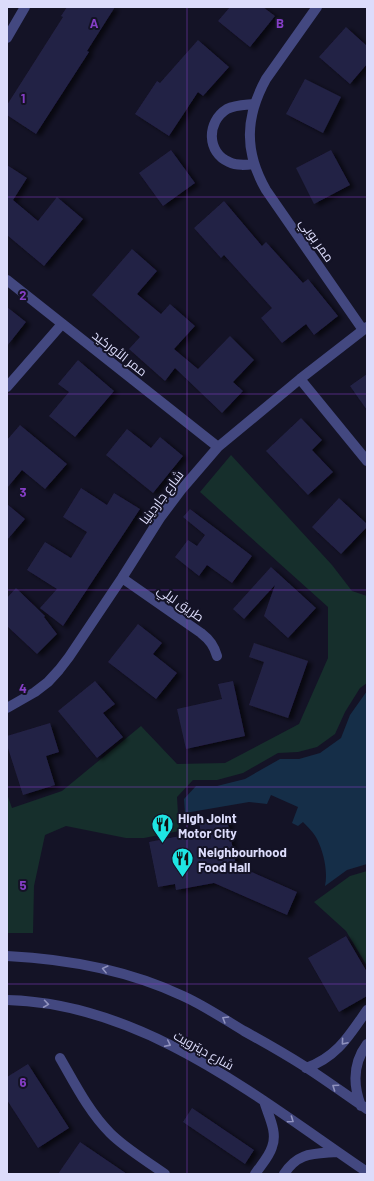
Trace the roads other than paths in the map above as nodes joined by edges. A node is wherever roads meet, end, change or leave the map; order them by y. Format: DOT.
graph roads {
  1 [pos="25,7"];
  2 [pos="317,7"];
  3 [pos="7,38"];
  4 [pos="254,104"];
  5 [pos="254,164"];
  6 [pos="7,280"];
  7 [pos="62,324"];
  8 [pos="365,328"];
  9 [pos="300,379"];
  10 [pos="7,387"];
  11 [pos="218,447"];
  12 [pos="367,461"];
  13 [pos="122,578"];
  14 [pos="217,656"];
  15 [pos="7,708"];
  16 [pos="7,956"];
  17 [pos="7,1000"];
  18 [pos="367,1010"];
  19 [pos="367,1044"];
  20 [pos="60,1058"];
  21 [pos="306,1068"];
  22 [pos="264,1101"];
  23 [pos="364,1108"];
  24 [pos="337,1152"];
  25 [pos="367,1172"];
  26 [pos="165,1174"];
  27 [pos="255,1174"];
  28 [pos="284,1174"];
  1 -- 3 [label="street"];
  2 -- 4 [label="street, ممر بوبي"];
  4 -- 5 [label="street, ممر بوبي"];
  4 -- 5 [label="street"];
  5 -- 8 [label="street, ممر بوبي"];
  6 -- 7 [label="street, ممر الأوركيد"];
  7 -- 10 [label="street"];
  7 -- 11 [label="street, ممر الأوركيد"];
  8 -- 9 [label="street, شارع جاردينيا"];
  9 -- 11 [label="street, شارع جاردينيا"];
  9 -- 12 [label="street"];
  11 -- 13 [label="street, شارع جاردينيا"];
  13 -- 14 [label="street, طريق ليلي"];
  13 -- 15 [label="street, شارع جاردينيا"];
  21 -- 16 [label="street, one-way"];
  17 -- 22 [label="street, شارع ديترويت, one-way"];
  18 -- 21 [label="street, one-way"];
  19 -- 23 [label="street"];
  20 -- 26 [label="street"];
  23 -- 21 [label="street, one-way"];
  22 -- 24 [label="street, شارع ديترويت, one-way"];
  22 -- 27 [label="street"];
  24 -- 25 [label="street, شارع ديترويت"];
  24 -- 28 [label="street"];
}
